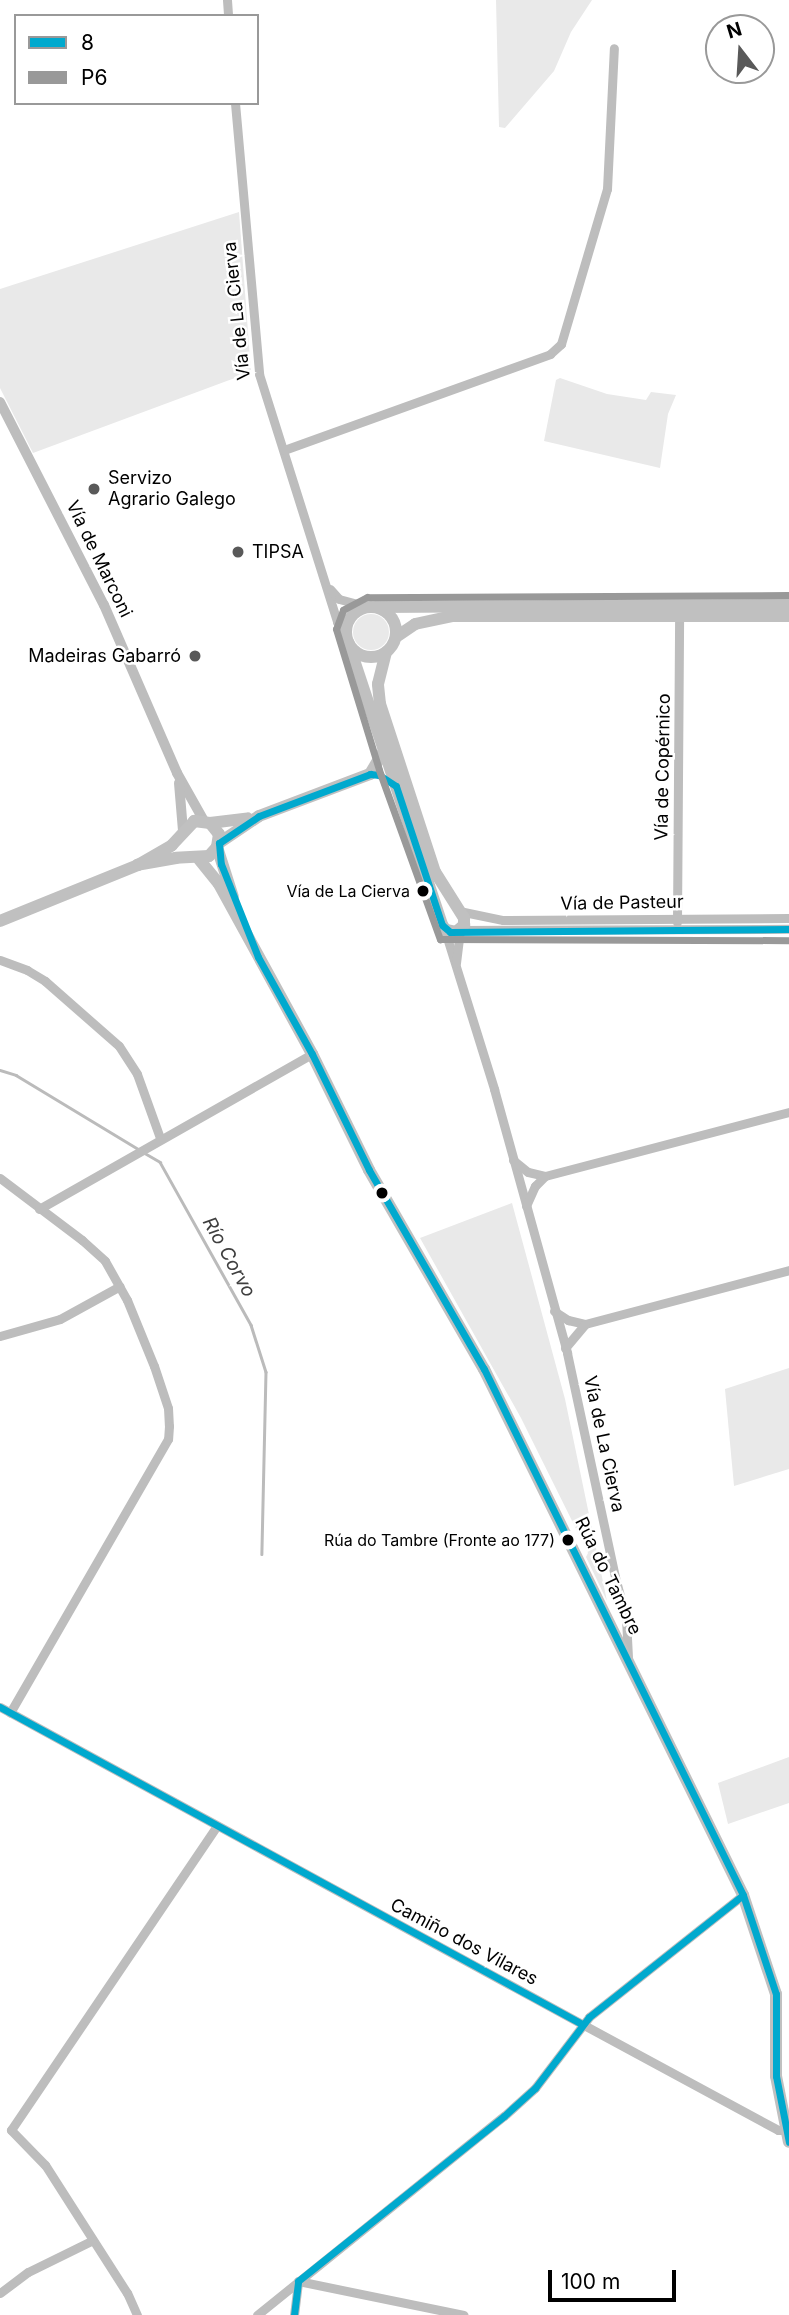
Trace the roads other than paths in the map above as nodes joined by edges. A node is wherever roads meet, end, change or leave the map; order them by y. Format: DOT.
graph roads {
  1 [pos="614,48"];
  2 [pos="235,105"];
  3 [pos="0,402"];
  4 [pos="284,450"];
  5 [pos="328,588"];
  6 [pos="789,605"];
  7 [pos="371,607"];
  8 [pos="679,611"];
  9 [pos="789,616"];
  10 [pos="396,637"];
  11 [pos="347,639"];
  12 [pos="386,653"];
  13 [pos="384,750"];
  14 [pos="177,773"];
  15 [pos="370,774"];
  16 [pos="396,786"];
  17 [pos="259,816"];
  18 [pos="207,822"];
  19 [pos="182,832"];
  20 [pos="218,845"];
  21 [pos="195,857"];
  22 [pos="138,865"];
  23 [pos="457,910"];
  24 [pos="789,918"];
  25 [pos="677,919"];
  26 [pos="0,921"];
  27 [pos="443,925"];
  28 [pos="677,929"];
  29 [pos="789,929"];
  30 [pos="245,930"];
  31 [pos="460,930"];
  32 [pos="0,960"];
  33 [pos="456,968"];
  34 [pos="312,1054"];
  35 [pos="789,1112"];
  36 [pos="160,1138"];
  37 [pos="513,1160"];
  38 [pos="541,1177"];
  39 [pos="0,1178"];
  40 [pos="519,1183"];
  41 [pos="526,1206"];
  42 [pos="39,1209"];
  43 [pos="789,1270"];
  44 [pos="120,1286"];
  45 [pos="554,1311"];
  46 [pos="581,1326"];
  47 [pos="560,1331"];
  48 [pos="0,1336"];
  49 [pos="565,1348"];
  50 [pos="617,1622"];
  51 [pos="628,1625"];
  52 [pos="628,1658"];
  53 [pos="0,1707"];
  54 [pos="10,1713"];
  55 [pos="217,1826"];
  56 [pos="743,1895"];
  57 [pos="582,2024"];
  58 [pos="783,2131"];
  59 [pos="93,2240"];
  60 [pos="298,2281"];
  61 [pos="0,2293"];
  62 [pos="137,2315"];
  63 [pos="257,2315"];
  64 [pos="294,2315"];
  65 [pos="464,2315"];
  1 -- 4 [label="street"];
  2 -- 4 [label="street, Vía de La Cierva"];
  3 -- 14 [label="street, Vía de Marconi"];
  4 -- 5 [label="street, Vía de La Cierva"];
  5 -- 7 [label="street"];
  5 -- 11 [label="street, Vía de La Cierva"];
  6 -- 8 [label="main road"];
  7 -- 8 [label="main road"];
  7 -- 10 [label="main road"];
  7 -- 11 [label="main road"];
  8 -- 9 [label="main road"];
  8 -- 10 [label="main road"];
  8 -- 25 [label="street, Vía de Copérnico"];
  10 -- 12 [label="main road"];
  11 -- 12 [label="main road"];
  11 -- 13 [label="main road, Vía de La Cierva"];
  12 -- 23 [label="main road"];
  13 -- 15 [label="main road"];
  13 -- 16 [label="main road, Vía de La Cierva"];
  14 -- 18 [label="street, Vía de Marconi"];
  14 -- 19 [label="street, Vía de Marconi"];
  15 -- 16 [label="main road"];
  15 -- 17 [label="main road"];
  16 -- 27 [label="main road, Vía de La Cierva"];
  17 -- 18 [label="main road"];
  17 -- 20 [label="main road"];
  18 -- 19 [label="main road"];
  18 -- 20 [label="main road"];
  19 -- 21 [label="main road"];
  19 -- 22 [label="main road"];
  20 -- 21 [label="main road"];
  20 -- 30 [label="main road"];
  21 -- 22 [label="main road"];
  21 -- 30 [label="main road"];
  22 -- 26 [label="main road"];
  23 -- 25 [label="street, Vía de Pasteur"];
  23 -- 27 [label="main road"];
  23 -- 31 [label="main road"];
  24 -- 25 [label="street, Vía de Pasteur"];
  25 -- 28 [label="street, Vía de Copérnico"];
  27 -- 31 [label="main road"];
  27 -- 33 [label="street, Vía de La Cierva"];
  28 -- 29 [label="street, Vía de Pasteur"];
  28 -- 31 [label="street, Vía de Pasteur"];
  30 -- 34 [label="main road"];
  31 -- 33 [label="street, Vía de La Cierva"];
  32 -- 36 [label="street"];
  33 -- 37 [label="street, Vía de La Cierva"];
  34 -- 36 [label="street"];
  34 -- 50 [label="main road, Rúa do Tambre"];
  35 -- 38 [label="street"];
  36 -- 42 [label="street"];
  37 -- 38 [label="street"];
  37 -- 40 [label="street, Vía de La Cierva"];
  38 -- 40 [label="street"];
  38 -- 41 [label="street"];
  39 -- 42 [label="street"];
  40 -- 41 [label="street, Vía de La Cierva"];
  41 -- 45 [label="street, Vía de La Cierva"];
  42 -- 44 [label="street"];
  43 -- 46 [label="street"];
  44 -- 48 [label="street"];
  44 -- 54 [label="street"];
  45 -- 46 [label="street"];
  45 -- 47 [label="street, Vía de La Cierva"];
  46 -- 47 [label="street"];
  46 -- 49 [label="street"];
  47 -- 49 [label="street, Vía de La Cierva"];
  49 -- 50 [label="street, Vía de La Cierva"];
  50 -- 51 [label="street"];
  50 -- 51 [label="street, Vía de La Cierva"];
  50 -- 52 [label="main road, Rúa do Tambre"];
  51 -- 52 [label="street, Vía de La Cierva"];
  52 -- 56 [label="main road, Rúa do Tambre"];
  53 -- 54 [label="street, Camiño dos Vilares"];
  54 -- 55 [label="street, Camiño dos Vilares"];
  55 -- 57 [label="street, Camiño dos Vilares"];
  55 -- 59 [label="street"];
  56 -- 57 [label="street"];
  56 -- 58 [label="main road, Rúa do Tambre"];
  57 -- 58 [label="street, Camiño dos Vilares"];
  57 -- 60 [label="street"];
  59 -- 61 [label="street"];
  59 -- 62 [label="street"];
  60 -- 63 [label="street"];
  60 -- 64 [label="street"];
  60 -- 65 [label="street"];
}
